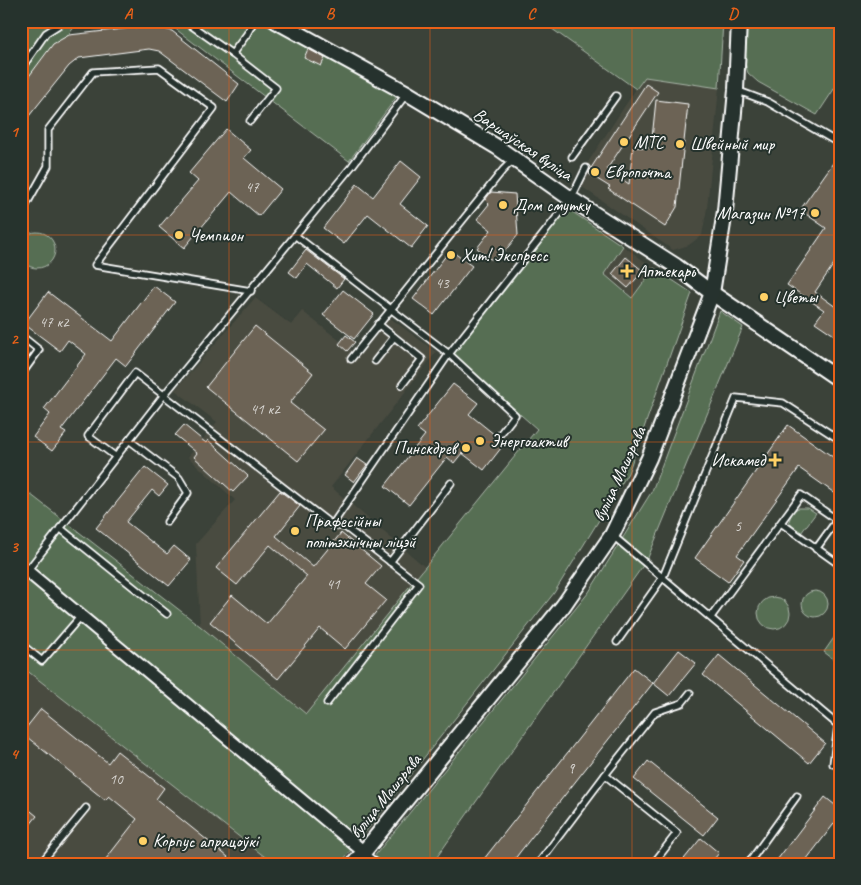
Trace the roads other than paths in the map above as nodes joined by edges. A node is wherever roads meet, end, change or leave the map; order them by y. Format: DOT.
graph roads {
  1 [pos="65,21"];
  2 [pos="185,21"];
  3 [pos="254,21"];
  4 [pos="276,21"];
  5 [pos="739,21"];
  6 [pos="232,54"];
  7 [pos="21,69"];
  8 [pos="736,90"];
  9 [pos="407,93"];
  10 [pos="616,96"];
  11 [pos="250,121"];
  12 [pos="840,144"];
  13 [pos="572,157"];
  14 [pos="514,159"];
  15 [pos="586,168"];
  16 [pos="571,198"];
  17 [pos="21,214"];
  18 [pos="296,236"];
  19 [pos="251,291"];
  20 [pos="712,293"];
  21 [pos="390,310"];
  22 [pos="378,324"];
  23 [pos="394,337"];
  24 [pos="24,338"];
  25 [pos="449,354"];
  26 [pos="351,359"];
  27 [pos="375,360"];
  28 [pos="21,375"];
  29 [pos="840,380"];
  30 [pos="402,385"];
  31 [pos="164,395"];
  32 [pos="501,433"];
  33 [pos="129,440"];
  34 [pos="840,440"];
  35 [pos="116,457"];
  36 [pos="451,483"];
  37 [pos="838,521"];
  38 [pos="168,522"];
  39 [pos="781,524"];
  40 [pos="332,525"];
  41 [pos="60,528"];
  42 [pos="612,535"];
  43 [pos="816,549"];
  44 [pos="390,562"];
  45 [pos="840,565"];
  46 [pos="24,568"];
  47 [pos="663,577"];
  48 [pos="167,614"];
  49 [pos="81,616"];
  50 [pos="711,617"];
  51 [pos="617,642"];
  52 [pos="21,644"];
  53 [pos="690,693"];
  54 [pos="327,703"];
  55 [pos="833,764"];
  56 [pos="605,775"];
  57 [pos="797,796"];
  58 [pos="86,808"];
  59 [pos="364,852"];
  60 [pos="40,864"];
  61 [pos="354,864"];
  62 [pos="378,864"];
  63 [pos="538,864"];
  64 [pos="653,864"];
  65 [pos="748,864"];
  1 -- 7 [label="lane"];
  2 -- 6 [label="lane"];
  3 -- 6 [label="lane"];
  4 -- 9 [label="street, Варшаўская вуліца"];
  5 -- 8 [label="street, вуліца Машэрава"];
  6 -- 11 [label="lane"];
  8 -- 12 [label="lane"];
  8 -- 20 [label="street, вуліца Машэрава"];
  9 -- 14 [label="street, Варшаўская вуліца"];
  9 -- 18 [label="lane"];
  10 -- 13 [label="lane"];
  14 -- 16 [label="street, Варшаўская вуліца"];
  14 -- 21 [label="lane"];
  15 -- 16 [label="lane"];
  16 -- 20 [label="street, Варшаўская вуліца"];
  16 -- 25 [label="lane"];
  17 -- 19 [label="lane"];
  18 -- 19 [label="lane"];
  18 -- 21 [label="lane"];
  19 -- 31 [label="lane"];
  20 -- 29 [label="street, Варшаўская вуліца"];
  20 -- 42 [label="street, вуліца Машэрава"];
  21 -- 22 [label="lane"];
  21 -- 25 [label="lane"];
  22 -- 23 [label="lane"];
  22 -- 26 [label="lane"];
  23 -- 27 [label="lane"];
  23 -- 30 [label="lane"];
  24 -- 28 [label="lane"];
  25 -- 32 [label="lane"];
  25 -- 40 [label="lane"];
  31 -- 33 [label="lane"];
  31 -- 35 [label="lane"];
  31 -- 40 [label="lane"];
  33 -- 35 [label="lane"];
  33 -- 38 [label="lane"];
  34 -- 47 [label="lane"];
  35 -- 41 [label="lane"];
  36 -- 44 [label="lane"];
  37 -- 39 [label="lane"];
  37 -- 43 [label="lane"];
  39 -- 43 [label="lane"];
  39 -- 50 [label="lane"];
  40 -- 44 [label="lane"];
  41 -- 46 [label="lane"];
  41 -- 48 [label="lane"];
  42 -- 47 [label="lane"];
  42 -- 59 [label="street, вуліца Машэрава"];
  43 -- 45 [label="lane"];
  44 -- 54 [label="lane"];
  46 -- 49 [label="street"];
  47 -- 50 [label="lane"];
  47 -- 51 [label="lane"];
  49 -- 52 [label="lane"];
  49 -- 59 [label="street"];
  50 -- 55 [label="lane"];
  53 -- 56 [label="lane"];
  56 -- 63 [label="lane"];
  56 -- 64 [label="lane"];
  57 -- 65 [label="lane"];
  58 -- 60 [label="lane"];
  59 -- 61 [label="street, вуліца Машэрава"];
  59 -- 62 [label="lane"];
}
